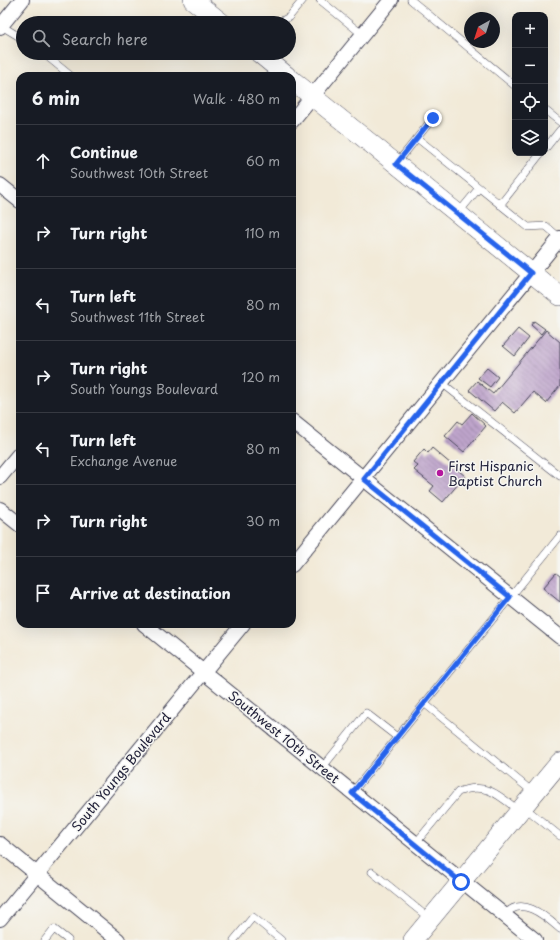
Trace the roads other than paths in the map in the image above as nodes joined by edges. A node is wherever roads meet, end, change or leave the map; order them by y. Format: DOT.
graph roads {
  1 [pos="22,0"];
  2 [pos="193,0"];
  3 [pos="303,0"];
  4 [pos="320,0"];
  5 [pos="391,0"];
  6 [pos="411,0"];
  7 [pos="213,16"];
  8 [pos="290,16"];
  9 [pos="0,26"];
  10 [pos="16,35"];
  11 [pos="363,35"];
  12 [pos="52,60"];
  13 [pos="268,60"];
  14 [pos="66,72"];
  15 [pos="283,72"];
  16 [pos="296,83"];
  17 [pos="513,84"];
  18 [pos="313,96"];
  19 [pos="548,112"];
  20 [pos="296,116"];
  21 [pos="433,118"];
  22 [pos="560,122"];
  23 [pos="560,130"];
  24 [pos="417,138"];
  25 [pos="548,145"];
  26 [pos="539,156"];
  27 [pos="396,164"];
  28 [pos="0,185"];
  29 [pos="479,188"];
  30 [pos="16,198"];
  31 [pos="500,205"];
  32 [pos="458,214"];
  33 [pos="560,238"];
  34 [pos="531,273"];
  35 [pos="560,296"];
  36 [pos="442,383"];
  37 [pos="296,424"];
  38 [pos="16,458"];
  39 [pos="560,476"];
  40 [pos="0,477"];
  41 [pos="364,479"];
  42 [pos="0,509"];
  43 [pos="16,522"];
  44 [pos="560,536"];
  45 [pos="296,560"];
  46 [pos="510,597"];
  47 [pos="149,628"];
  48 [pos="240,628"];
  49 [pos="560,638"];
  50 [pos="203,671"];
  51 [pos="424,703"];
  52 [pos="397,737"];
  53 [pos="560,762"];
  54 [pos="322,768"];
  55 [pos="352,793"];
  56 [pos="526,804"];
  57 [pos="560,836"];
  58 [pos="0,844"];
  59 [pos="415,844"];
  60 [pos="372,872"];
  61 [pos="38,875"];
  62 [pos="461,882"];
  63 [pos="504,916"];
  64 [pos="0,919"];
  65 [pos="430,919"];
  66 [pos="560,929"];
  67 [pos="45,940"];
  68 [pos="68,940"];
  69 [pos="118,940"];
  70 [pos="234,940"];
  71 [pos="281,940"];
  72 [pos="413,940"];
  73 [pos="535,940"];
  1 -- 9 [label="street"];
  2 -- 7 [label="main road"];
  3 -- 8 [label="lane"];
  4 -- 11 [label="lane"];
  5 -- 11 [label="street"];
  6 -- 17 [label="lane"];
  9 -- 10 [label="lane"];
  11 -- 18 [label="street"];
  12 -- 14 [label="lane"];
  13 -- 15 [label="main road"];
  16 -- 18 [label="main road"];
  18 -- 20 [label="street"];
  18 -- 27 [label="main road"];
  19 -- 22 [label="lane"];
  21 -- 24 [label="lane"];
  23 -- 25 [label="lane"];
  24 -- 27 [label="lane"];
  24 -- 29 [label="lane"];
  26 -- 31 [label="lane"];
  27 -- 32 [label="main road"];
  28 -- 30 [label="street"];
  29 -- 31 [label="lane"];
  29 -- 32 [label="lane"];
  31 -- 33 [label="lane"];
  32 -- 34 [label="main road"];
  33 -- 34 [label="street"];
  34 -- 35 [label="main road"];
  34 -- 36 [label="street"];
  36 -- 39 [label="lane"];
  36 -- 41 [label="street"];
  37 -- 41 [label="street"];
  38 -- 40 [label="street"];
  41 -- 45 [label="street"];
  41 -- 46 [label="street"];
  42 -- 43 [label="street"];
  44 -- 46 [label="lane"];
  46 -- 49 [label="street"];
  46 -- 51 [label="lane"];
  47 -- 50 [label="street, Southwest 10th Street"];
  48 -- 50 [label="street, South Youngs Boulevard"];
  50 -- 54 [label="street, Southwest 10th Street"];
  50 -- 61 [label="street, South Youngs Boulevard"];
  51 -- 52 [label="lane"];
  51 -- 56 [label="lane"];
  52 -- 54 [label="lane"];
  52 -- 55 [label="lane"];
  53 -- 56 [label="main road"];
  54 -- 55 [label="street, Southwest 10th Street"];
  55 -- 59 [label="street, Southwest 10th Street"];
  56 -- 57 [label="lane"];
  56 -- 59 [label="lane"];
  56 -- 62 [label="main road"];
  58 -- 61 [label="street"];
  59 -- 62 [label="street, Southwest 10th Street"];
  60 -- 65 [label="lane"];
  61 -- 64 [label="street, South Youngs Boulevard"];
  61 -- 69 [label="street"];
  62 -- 63 [label="street, Southwest 10th Street"];
  62 -- 65 [label="main road"];
  63 -- 66 [label="lane"];
  63 -- 73 [label="street, Southwest 10th Street"];
  65 -- 72 [label="main road"];
  67 -- 68 [label="lane"];
  70 -- 71 [label="lane"];
}
